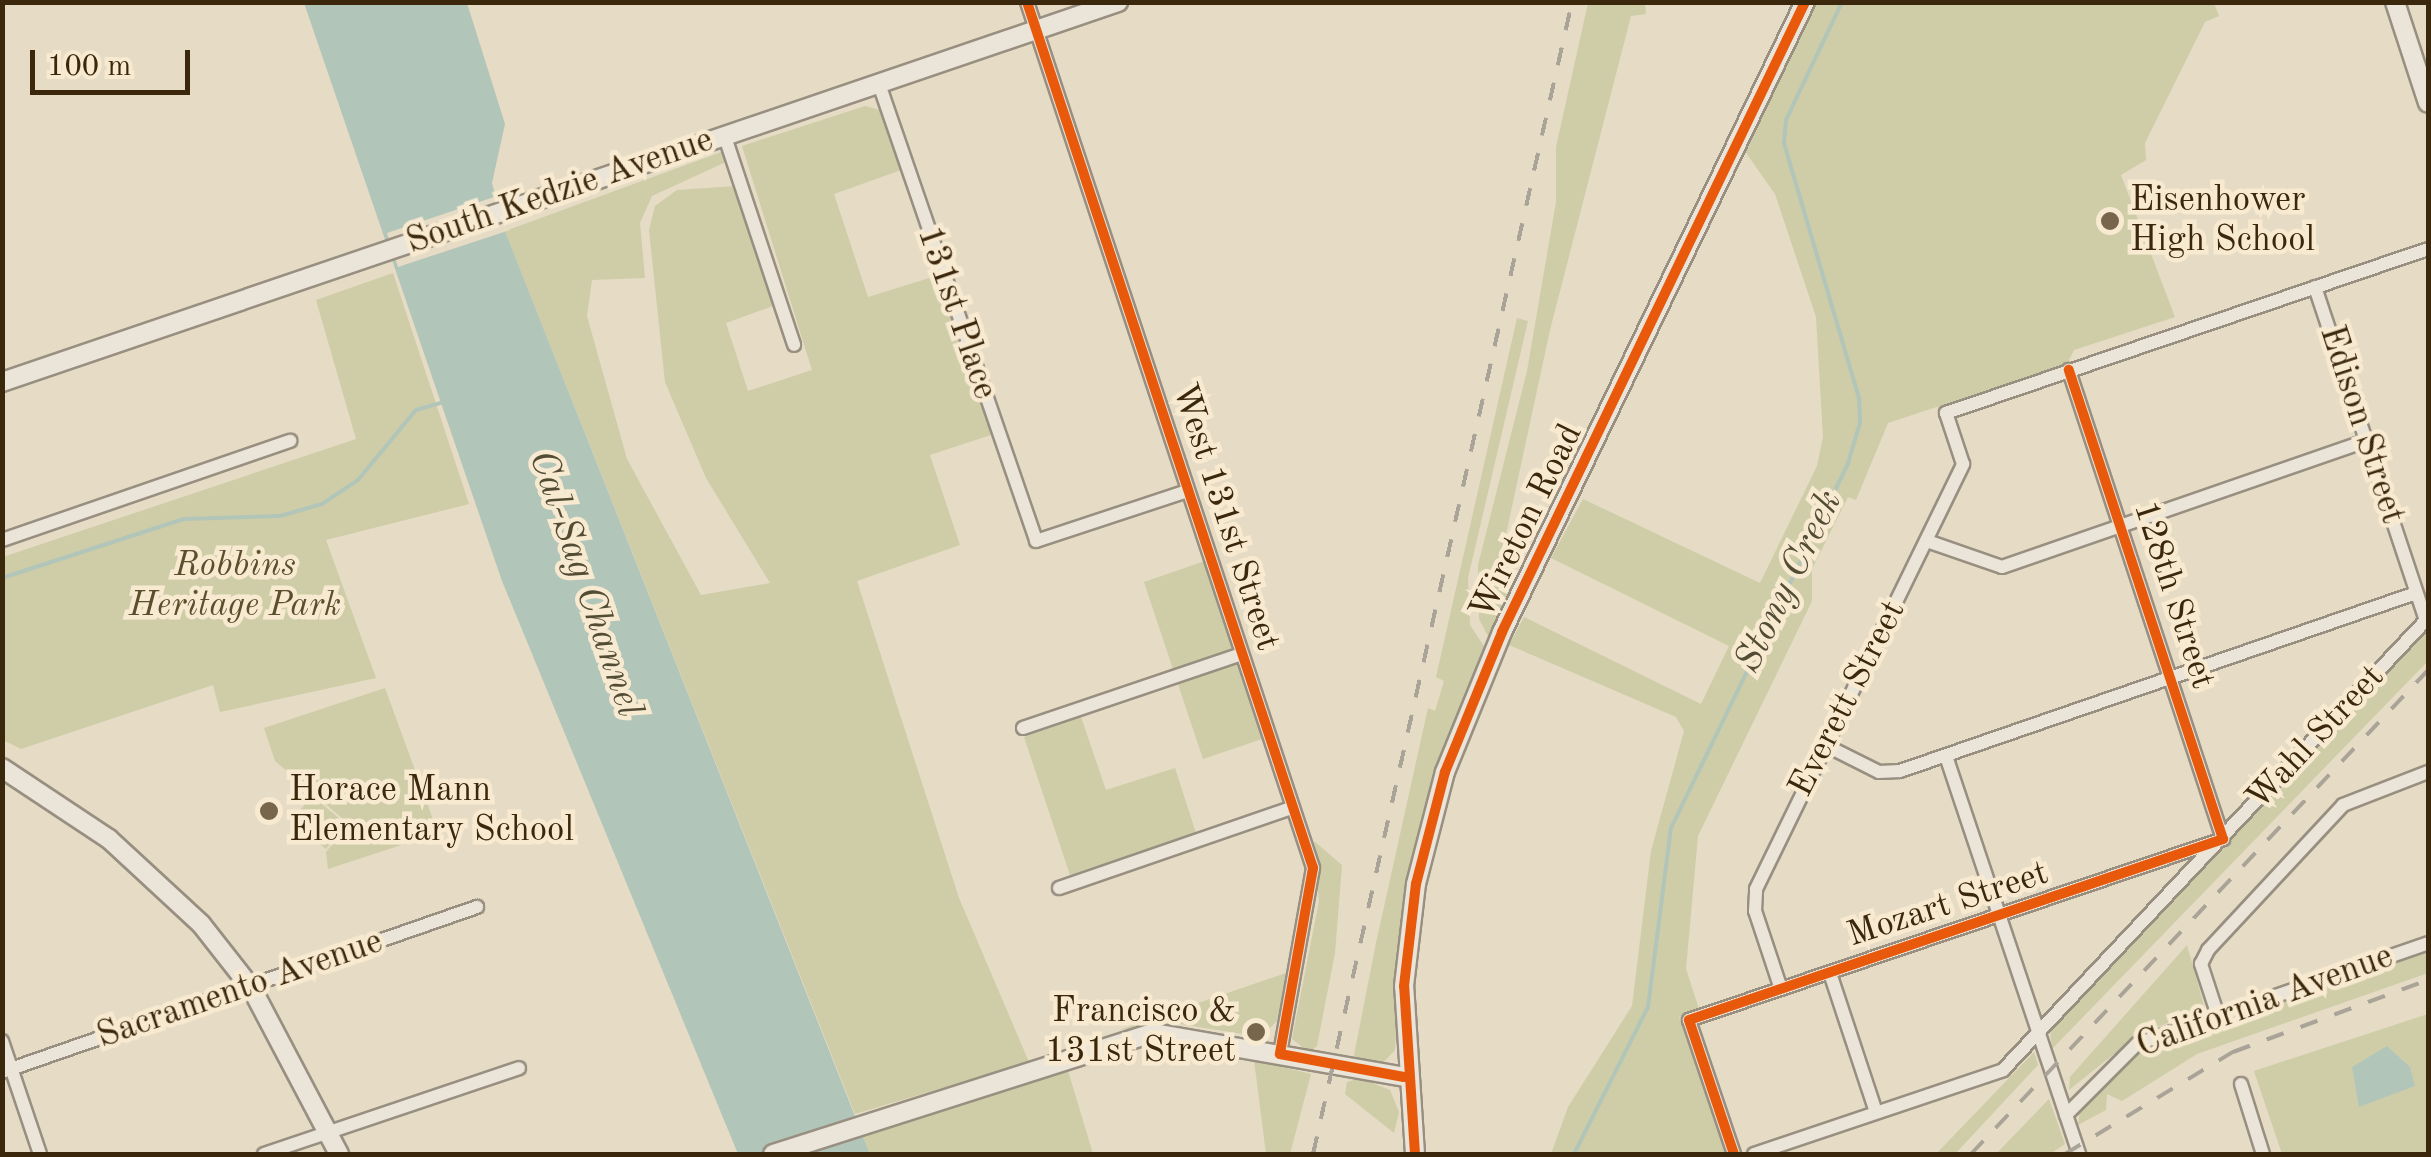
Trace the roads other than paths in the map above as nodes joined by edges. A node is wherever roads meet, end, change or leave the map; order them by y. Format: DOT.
graph roads {
  1 [pos="1027,2"];
  2 [pos="1118,2"];
  3 [pos="1805,2"];
  4 [pos="2395,2"];
  5 [pos="1036,31"];
  6 [pos="879,84"];
  7 [pos="2428,103"];
  8 [pos="724,136"];
  9 [pos="2428,248"];
  10 [pos="2315,287"];
  11 [pos="794,344"];
  12 [pos="2069,370"];
  13 [pos="2,382"];
  14 [pos="2366,441"];
  15 [pos="290,442"];
  16 [pos="1187,492"];
  17 [pos="2120,525"];
  18 [pos="2,540"];
  19 [pos="1927,541"];
  20 [pos="2416,592"];
  21 [pos="2427,619"];
  22 [pos="1241,654"];
  23 [pos="2171,678"];
  24 [pos="1023,728"];
  25 [pos="1826,744"];
  26 [pos="1946,756"];
  27 [pos="2,768"];
  28 [pos="2428,772"];
  29 [pos="1291,808"];
  30 [pos="2223,838"];
  31 [pos="1059,888"];
  32 [pos="478,907"];
  33 [pos="2000,916"];
  34 [pos="2428,943"];
  35 [pos="1830,973"];
  36 [pos="252,989"];
  37 [pos="1781,989"];
  38 [pos="2217,1013"];
  39 [pos="2038,1032"];
  40 [pos="2,1040"];
  41 [pos="1280,1054"];
  42 [pos="519,1068"];
  43 [pos="7,1070"];
  44 [pos="1404,1077"];
  45 [pos="2241,1084"];
  46 [pos="1876,1112"];
  47 [pos="2066,1114"];
  48 [pos="329,1132"];
  49 [pos="40,1154"];
  50 [pos="264,1154"];
  51 [pos="339,1154"];
  52 [pos="773,1154"];
  53 [pos="1415,1154"];
  54 [pos="1734,1154"];
  55 [pos="1754,1154"];
  56 [pos="2079,1154"];
  57 [pos="2263,1154"];
  1 -- 5 [label="street, West 131st Street"];
  2 -- 5 [label="street, South Kedzie Avenue"];
  3 -- 44 [label="street, Wireton Road"];
  4 -- 7 [label="street"];
  5 -- 6 [label="street, South Kedzie Avenue"];
  5 -- 16 [label="street, West 131st Street"];
  6 -- 8 [label="street, South Kedzie Avenue"];
  6 -- 16 [label="street, 131st Place"];
  8 -- 11 [label="street"];
  8 -- 13 [label="street, South Kedzie Avenue"];
  9 -- 10 [label="street"];
  10 -- 12 [label="street"];
  10 -- 14 [label="street, Edison Street"];
  12 -- 17 [label="street, 128th Street"];
  12 -- 19 [label="street, Everett Street"];
  14 -- 17 [label="street"];
  14 -- 20 [label="street, Edison Street"];
  15 -- 18 [label="street"];
  16 -- 22 [label="street, West 131st Street"];
  17 -- 19 [label="street"];
  17 -- 23 [label="street, 128th Street"];
  19 -- 25 [label="street, Everett Street"];
  20 -- 21 [label="street, Edison Street"];
  20 -- 23 [label="street"];
  21 -- 30 [label="street, Wahl Street"];
  22 -- 24 [label="street"];
  22 -- 29 [label="street, West 131st Street"];
  23 -- 26 [label="street"];
  23 -- 30 [label="street, 128th Street"];
  25 -- 26 [label="street"];
  25 -- 37 [label="street, Everett Street"];
  26 -- 33 [label="street"];
  27 -- 36 [label="street"];
  28 -- 38 [label="street"];
  29 -- 31 [label="street"];
  29 -- 41 [label="street, West 131st Street"];
  30 -- 33 [label="street, Mozart Street"];
  30 -- 39 [label="street, Wahl Street"];
  32 -- 36 [label="street, Sacramento Avenue"];
  33 -- 35 [label="street, Mozart Street"];
  33 -- 39 [label="street"];
  34 -- 38 [label="street, California Avenue"];
  35 -- 37 [label="street, Mozart Street"];
  35 -- 46 [label="street"];
  36 -- 43 [label="street, Sacramento Avenue"];
  36 -- 48 [label="street"];
  37 -- 54 [label="street, Mozart Street"];
  38 -- 47 [label="street, California Avenue"];
  39 -- 46 [label="street"];
  39 -- 47 [label="street"];
  40 -- 43 [label="street"];
  41 -- 44 [label="street"];
  41 -- 52 [label="street"];
  42 -- 48 [label="street"];
  43 -- 49 [label="street"];
  44 -- 53 [label="street, Wireton Road"];
  45 -- 57 [label="street"];
  46 -- 55 [label="street"];
  47 -- 56 [label="street"];
  48 -- 50 [label="street"];
  48 -- 51 [label="street"];
}
